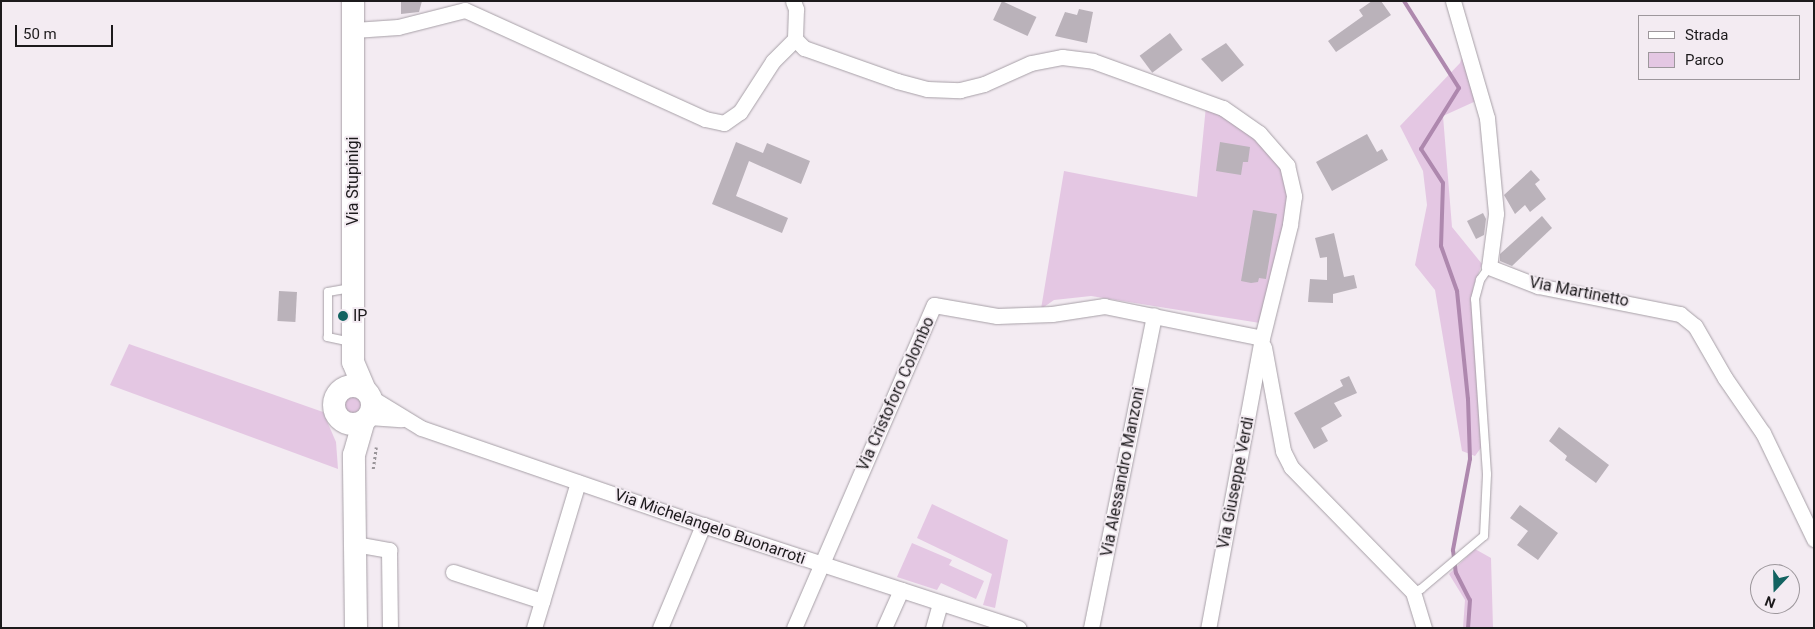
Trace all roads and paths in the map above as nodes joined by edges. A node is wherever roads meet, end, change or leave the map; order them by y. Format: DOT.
graph roads {
  1 [pos="353,1"];
  2 [pos="794,1"];
  3 [pos="1452,1"];
  4 [pos="468,5"];
  5 [pos="354,30"];
  6 [pos="795,39"];
  7 [pos="1489,267"];
  8 [pos="1154,315"];
  9 [pos="1262,338"];
  10 [pos="353,352"];
  11 [pos="340,390"];
  12 [pos="369,412"];
  13 [pos="340,419"];
  14 [pos="354,455"];
  15 [pos="371,474"];
  16 [pos="578,482"];
  17 [pos="703,525"];
  18 [pos="1814,539"];
  19 [pos="355,544"];
  20 [pos="821,564"];
  21 [pos="453,572"];
  22 [pos="901,590"];
  23 [pos="1412,592"];
  24 [pos="542,601"];
  25 [pos="940,602"];
  26 [pos="356,628"];
  27 [pos="390,628"];
  28 [pos="534,628"];
  29 [pos="660,628"];
  30 [pos="794,628"];
  31 [pos="884,628"];
  32 [pos="933,628"];
  33 [pos="1019,628"];
  34 [pos="1091,628"];
  35 [pos="1208,628"];
  36 [pos="1424,628"];
  1 -- 5 [label="street, Via Stupinigi"];
  2 -- 6 [label="street"];
  3 -- 7 [label="street"];
  4 -- 5 [label="street"];
  4 -- 6 [label="street"];
  5 -- 10 [label="street, Via Stupinigi"];
  6 -- 9 [label="street"];
  7 -- 18 [label="street, Via Martinetto"];
  7 -- 23 [label="lane"];
  8 -- 9 [label="street, Via Cristoforo Colombo"];
  8 -- 20 [label="street, Via Cristoforo Colombo"];
  8 -- 34 [label="street, Via Alessandro Manzoni"];
  9 -- 23 [label="street"];
  9 -- 35 [label="street, Via Giuseppe Verdi"];
  10 -- 11 [label="street, Via Stupinigi"];
  10 -- 12 [label="street, Via Stupinigi"];
  11 -- 12 [label="street"];
  11 -- 13 [label="street, Via Stupinigi"];
  12 -- 13 [label="street"];
  12 -- 14 [label="street"];
  12 -- 15 [label="path"];
  12 -- 16 [label="street, Via Michelangelo Buonarroti"];
  13 -- 14 [label="street"];
  14 -- 19 [label="street"];
  16 -- 17 [label="street, Via Michelangelo Buonarroti"];
  16 -- 24 [label="street"];
  17 -- 20 [label="street, Via Michelangelo Buonarroti"];
  17 -- 29 [label="street"];
  19 -- 26 [label="street"];
  19 -- 27 [label="street"];
  20 -- 22 [label="street, Via Michelangelo Buonarroti"];
  20 -- 30 [label="street, Via Cristoforo Colombo"];
  21 -- 24 [label="street"];
  22 -- 25 [label="street, Via Michelangelo Buonarroti"];
  22 -- 31 [label="street"];
  23 -- 36 [label="street"];
  24 -- 28 [label="street"];
  25 -- 32 [label="street"];
  25 -- 33 [label="street, Via Michelangelo Buonarroti"];
}
